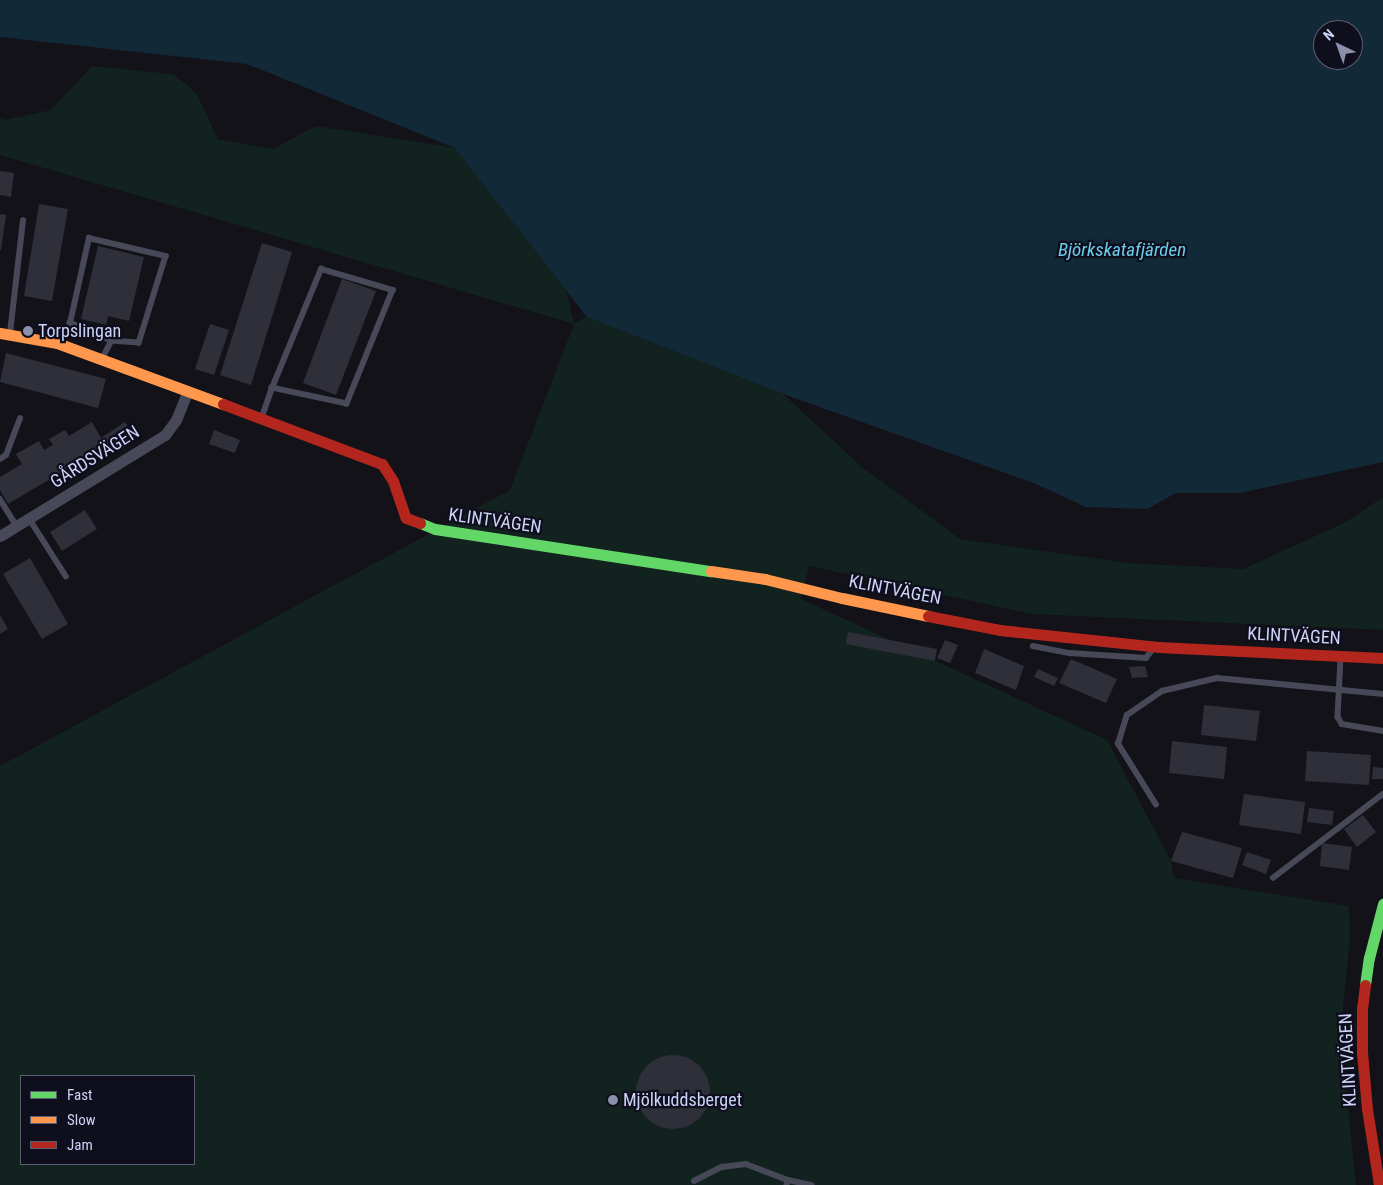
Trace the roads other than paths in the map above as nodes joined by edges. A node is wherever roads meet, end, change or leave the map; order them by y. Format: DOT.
graph roads {
  1 [pos="22,221"];
  2 [pos="5,334"];
  3 [pos="111,341"];
  4 [pos="102,359"];
  5 [pos="272,388"];
  6 [pos="188,391"];
  7 [pos="20,419"];
  8 [pos="262,419"];
  9 [pos="0,459"];
  10 [pos="0,499"];
  11 [pos="29,518"];
  12 [pos="17,526"];
  13 [pos="0,536"];
  14 [pos="66,576"];
  15 [pos="1033,646"];
  16 [pos="1155,647"];
  17 [pos="1341,656"];
  18 [pos="1383,658"];
  19 [pos="1340,689"];
  20 [pos="1383,694"];
  21 [pos="1383,730"];
  22 [pos="1383,794"];
  23 [pos="1156,805"];
  24 [pos="1273,878"];
  25 [pos="1383,904"];
  26 [pos="694,1181"];
  27 [pos="787,1183"];
  28 [pos="811,1185"];
  29 [pos="1379,1185"];
  1 -- 2 [label="lane"];
  2 -- 4 [label="street"];
  3 -- 3 [label="lane"];
  3 -- 4 [label="lane"];
  4 -- 6 [label="street"];
  5 -- 5 [label="lane"];
  5 -- 8 [label="lane"];
  6 -- 8 [label="street"];
  6 -- 11 [label="street, GÅRDSVÄGEN"];
  7 -- 9 [label="lane"];
  8 -- 16 [label="street, KLINTVÄGEN"];
  10 -- 12 [label="lane"];
  11 -- 12 [label="street, GÅRDSVÄGEN"];
  11 -- 14 [label="lane"];
  12 -- 13 [label="street, GÅRDSVÄGEN"];
  15 -- 16 [label="lane"];
  16 -- 17 [label="street, KLINTVÄGEN"];
  17 -- 18 [label="street, KLINTVÄGEN"];
  17 -- 19 [label="lane"];
  19 -- 20 [label="lane"];
  19 -- 21 [label="lane"];
  19 -- 23 [label="lane"];
  22 -- 24 [label="lane"];
  25 -- 29 [label="street, KLINTVÄGEN"];
  26 -- 27 [label="lane"];
  27 -- 28 [label="lane"];
}
